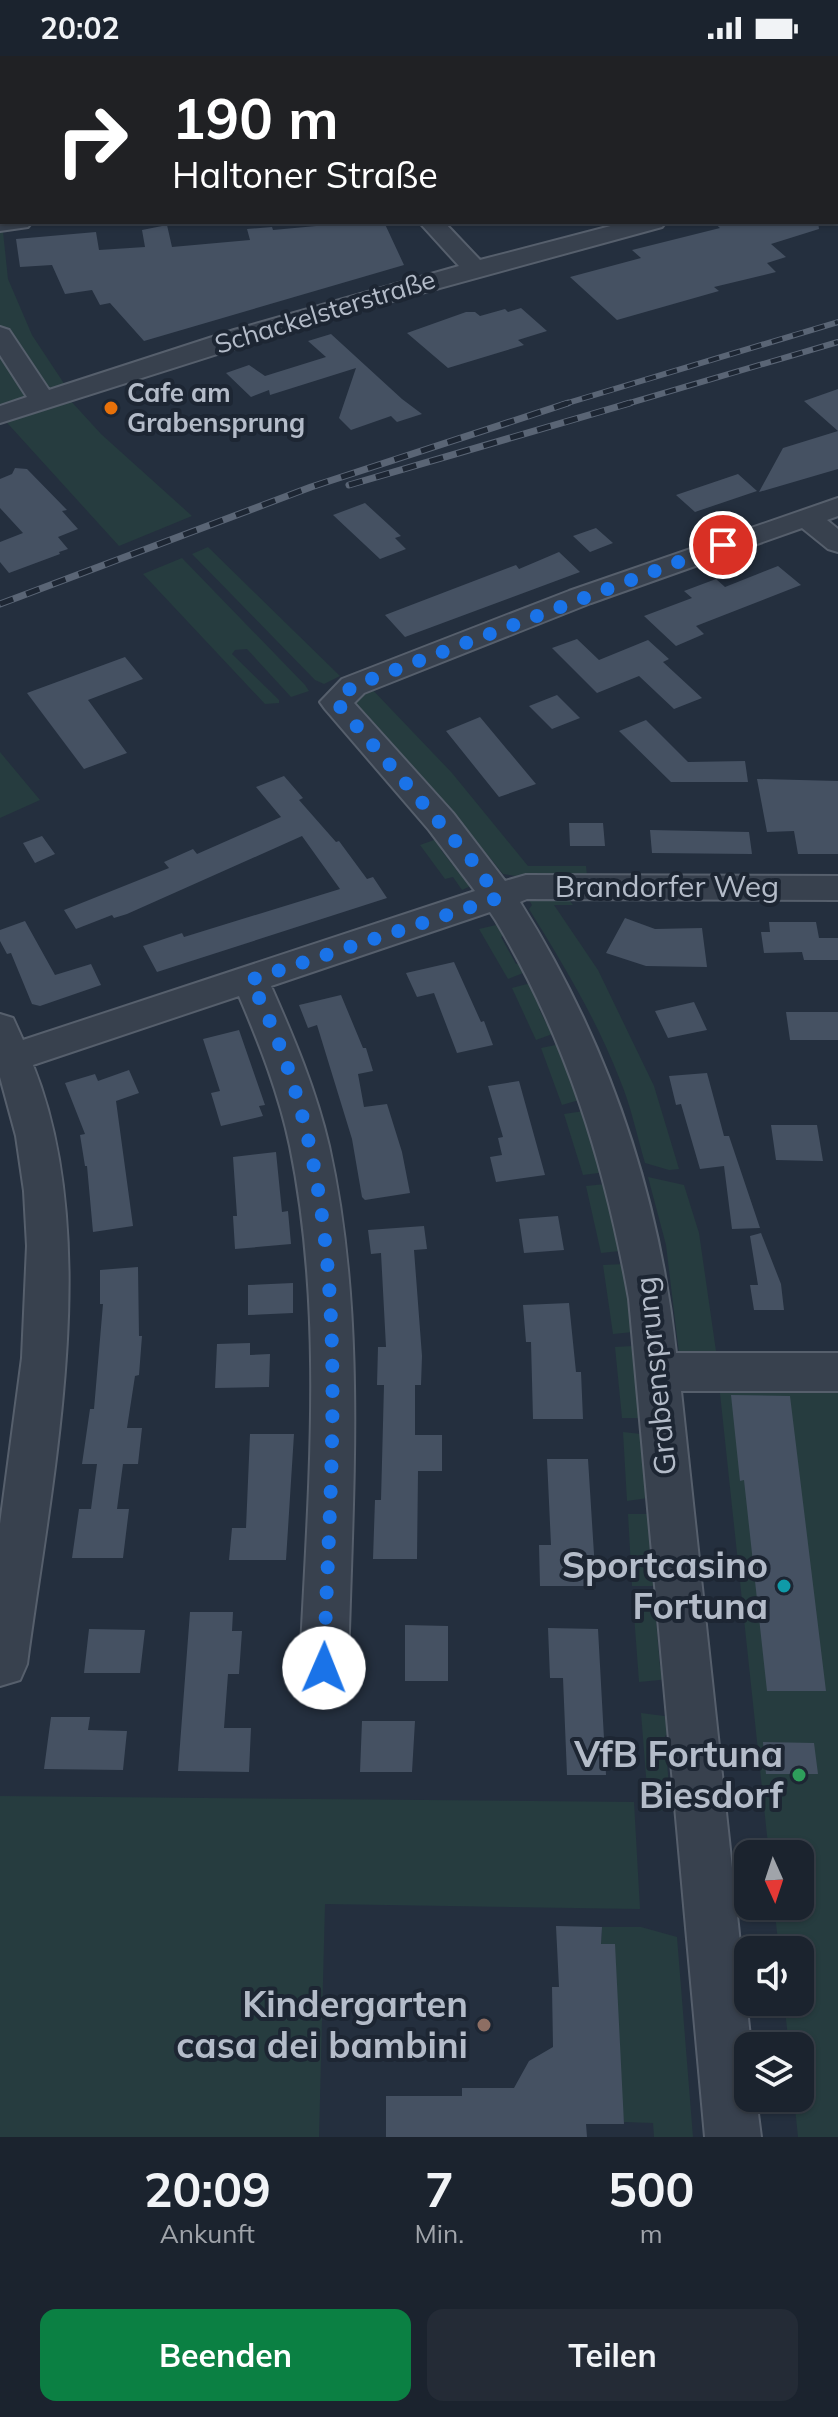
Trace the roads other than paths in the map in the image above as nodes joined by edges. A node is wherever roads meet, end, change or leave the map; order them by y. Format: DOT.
graph roads {
  1 [pos="433,224"];
  2 [pos="646,224"];
  3 [pos="474,268"];
  4 [pos="0,335"];
  5 [pos="43,401"];
  6 [pos="0,415"];
  7 [pos="838,506"];
  8 [pos="806,517"];
  9 [pos="838,543"];
  10 [pos="838,888"];
  11 [pos="498,898"];
  12 [pos="250,980"];
  13 [pos="5,1049"];
  14 [pos="657,1372"];
  15 [pos="838,1372"];
  16 [pos="3,1664"];
  17 [pos="324,1668"];
  18 [pos="733,2137"];
  1 -- 3 [label="street"];
  2 -- 3 [label="street, Schackelsterstraße"];
  3 -- 5 [label="street, Schackelsterstraße"];
  4 -- 5 [label="street"];
  5 -- 6 [label="street, Schackelsterstraße"];
  7 -- 8 [label="street"];
  8 -- 9 [label="street"];
  8 -- 11 [label="street, Grabensprung"];
  10 -- 11 [label="street, Brandorfer Weg"];
  11 -- 12 [label="street, Brandorfer Weg"];
  11 -- 14 [label="street, Grabensprung"];
  12 -- 13 [label="street, Brandorfer Weg"];
  12 -- 17 [label="street"];
  13 -- 16 [label="street"];
  14 -- 15 [label="street"];
  14 -- 18 [label="street, Grabensprung"];
}
